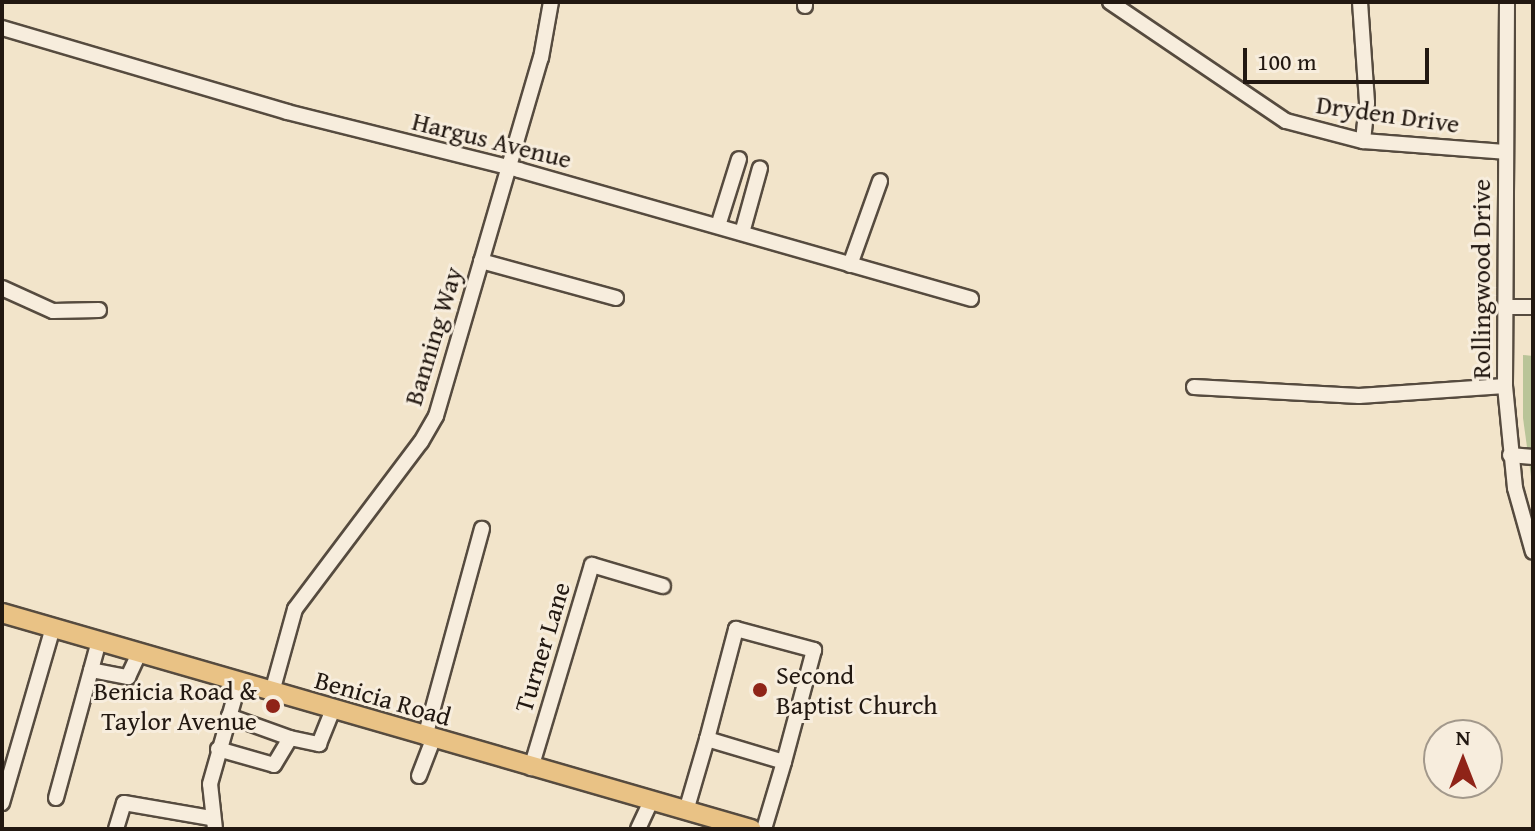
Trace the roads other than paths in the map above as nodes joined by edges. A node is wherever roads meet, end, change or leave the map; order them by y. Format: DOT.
graph roads {
  1 [pos="551,2"];
  2 [pos="1110,2"];
  3 [pos="1360,2"];
  4 [pos="1507,2"];
  5 [pos="2,28"];
  6 [pos="1363,141"];
  7 [pos="1505,152"];
  8 [pos="739,159"];
  9 [pos="760,168"];
  10 [pos="506,170"];
  11 [pos="880,181"];
  12 [pos="718,226"];
  13 [pos="742,233"];
  14 [pos="481,261"];
  15 [pos="850,265"];
  16 [pos="2,288"];
  17 [pos="616,298"];
  18 [pos="971,299"];
  19 [pos="1505,307"];
  20 [pos="1533,307"];
  21 [pos="99,310"];
  22 [pos="1505,386"];
  23 [pos="1194,387"];
  24 [pos="1510,455"];
  25 [pos="1533,457"];
  26 [pos="482,529"];
  27 [pos="1533,552"];
  28 [pos="663,586"];
  29 [pos="2,613"];
  30 [pos="53,628"];
  31 [pos="99,641"];
  32 [pos="139,653"];
  33 [pos="91,670"];
  34 [pos="239,682"];
  35 [pos="272,692"];
  36 [pos="333,710"];
  37 [pos="229,716"];
  38 [pos="290,738"];
  39 [pos="429,738"];
  40 [pos="707,739"];
  41 [pos="218,749"];
  42 [pos="784,762"];
  43 [pos="531,768"];
  44 [pos="419,776"];
  45 [pos="56,798"];
  46 [pos="651,801"];
  47 [pos="2,803"];
  48 [pos="686,811"];
  49 [pos="182,823"];
  50 [pos="213,824"];
  51 [pos="745,828"];
  52 [pos="116,829"];
  53 [pos="638,829"];
  54 [pos="764,829"];
  1 -- 10 [label="street, Banning Way"];
  2 -- 6 [label="street, Dryden Drive"];
  3 -- 6 [label="street"];
  4 -- 7 [label="street, Rollingwood Drive"];
  5 -- 10 [label="street, Hargus Avenue"];
  6 -- 7 [label="street, Dryden Drive"];
  7 -- 19 [label="street, Rollingwood Drive"];
  8 -- 12 [label="street"];
  9 -- 13 [label="street"];
  10 -- 12 [label="street, Hargus Avenue"];
  10 -- 14 [label="street, Banning Way"];
  11 -- 15 [label="street"];
  12 -- 13 [label="street, Hargus Avenue"];
  13 -- 15 [label="street, Hargus Avenue"];
  14 -- 17 [label="street"];
  14 -- 35 [label="street, Banning Way"];
  15 -- 18 [label="street, Hargus Avenue"];
  16 -- 21 [label="street"];
  19 -- 20 [label="street"];
  19 -- 22 [label="street, Rollingwood Drive"];
  22 -- 23 [label="street"];
  22 -- 24 [label="street, Rollingwood Drive"];
  24 -- 25 [label="street"];
  24 -- 27 [label="street, Rollingwood Drive"];
  26 -- 39 [label="street"];
  28 -- 43 [label="street, Turner Lane"];
  29 -- 30 [label="main road, Benicia Road"];
  30 -- 31 [label="main road, Benicia Road"];
  30 -- 47 [label="street"];
  31 -- 32 [label="main road, Benicia Road"];
  31 -- 33 [label="street"];
  32 -- 33 [label="street"];
  32 -- 34 [label="main road, Benicia Road"];
  33 -- 45 [label="street"];
  34 -- 35 [label="main road, Benicia Road"];
  34 -- 37 [label="street"];
  35 -- 36 [label="main road, Benicia Road"];
  36 -- 38 [label="street"];
  36 -- 39 [label="main road, Benicia Road"];
  37 -- 38 [label="street"];
  37 -- 41 [label="street"];
  38 -- 41 [label="street"];
  39 -- 43 [label="main road, Benicia Road"];
  39 -- 44 [label="street"];
  40 -- 42 [label="street"];
  40 -- 42 [label="street"];
  40 -- 48 [label="street"];
  41 -- 50 [label="street"];
  42 -- 54 [label="street"];
  43 -- 46 [label="main road, Benicia Road"];
  46 -- 48 [label="main road, Benicia Road"];
  46 -- 53 [label="street"];
  48 -- 51 [label="main road, Benicia Road"];
  49 -- 50 [label="street"];
  49 -- 52 [label="street"];
}
